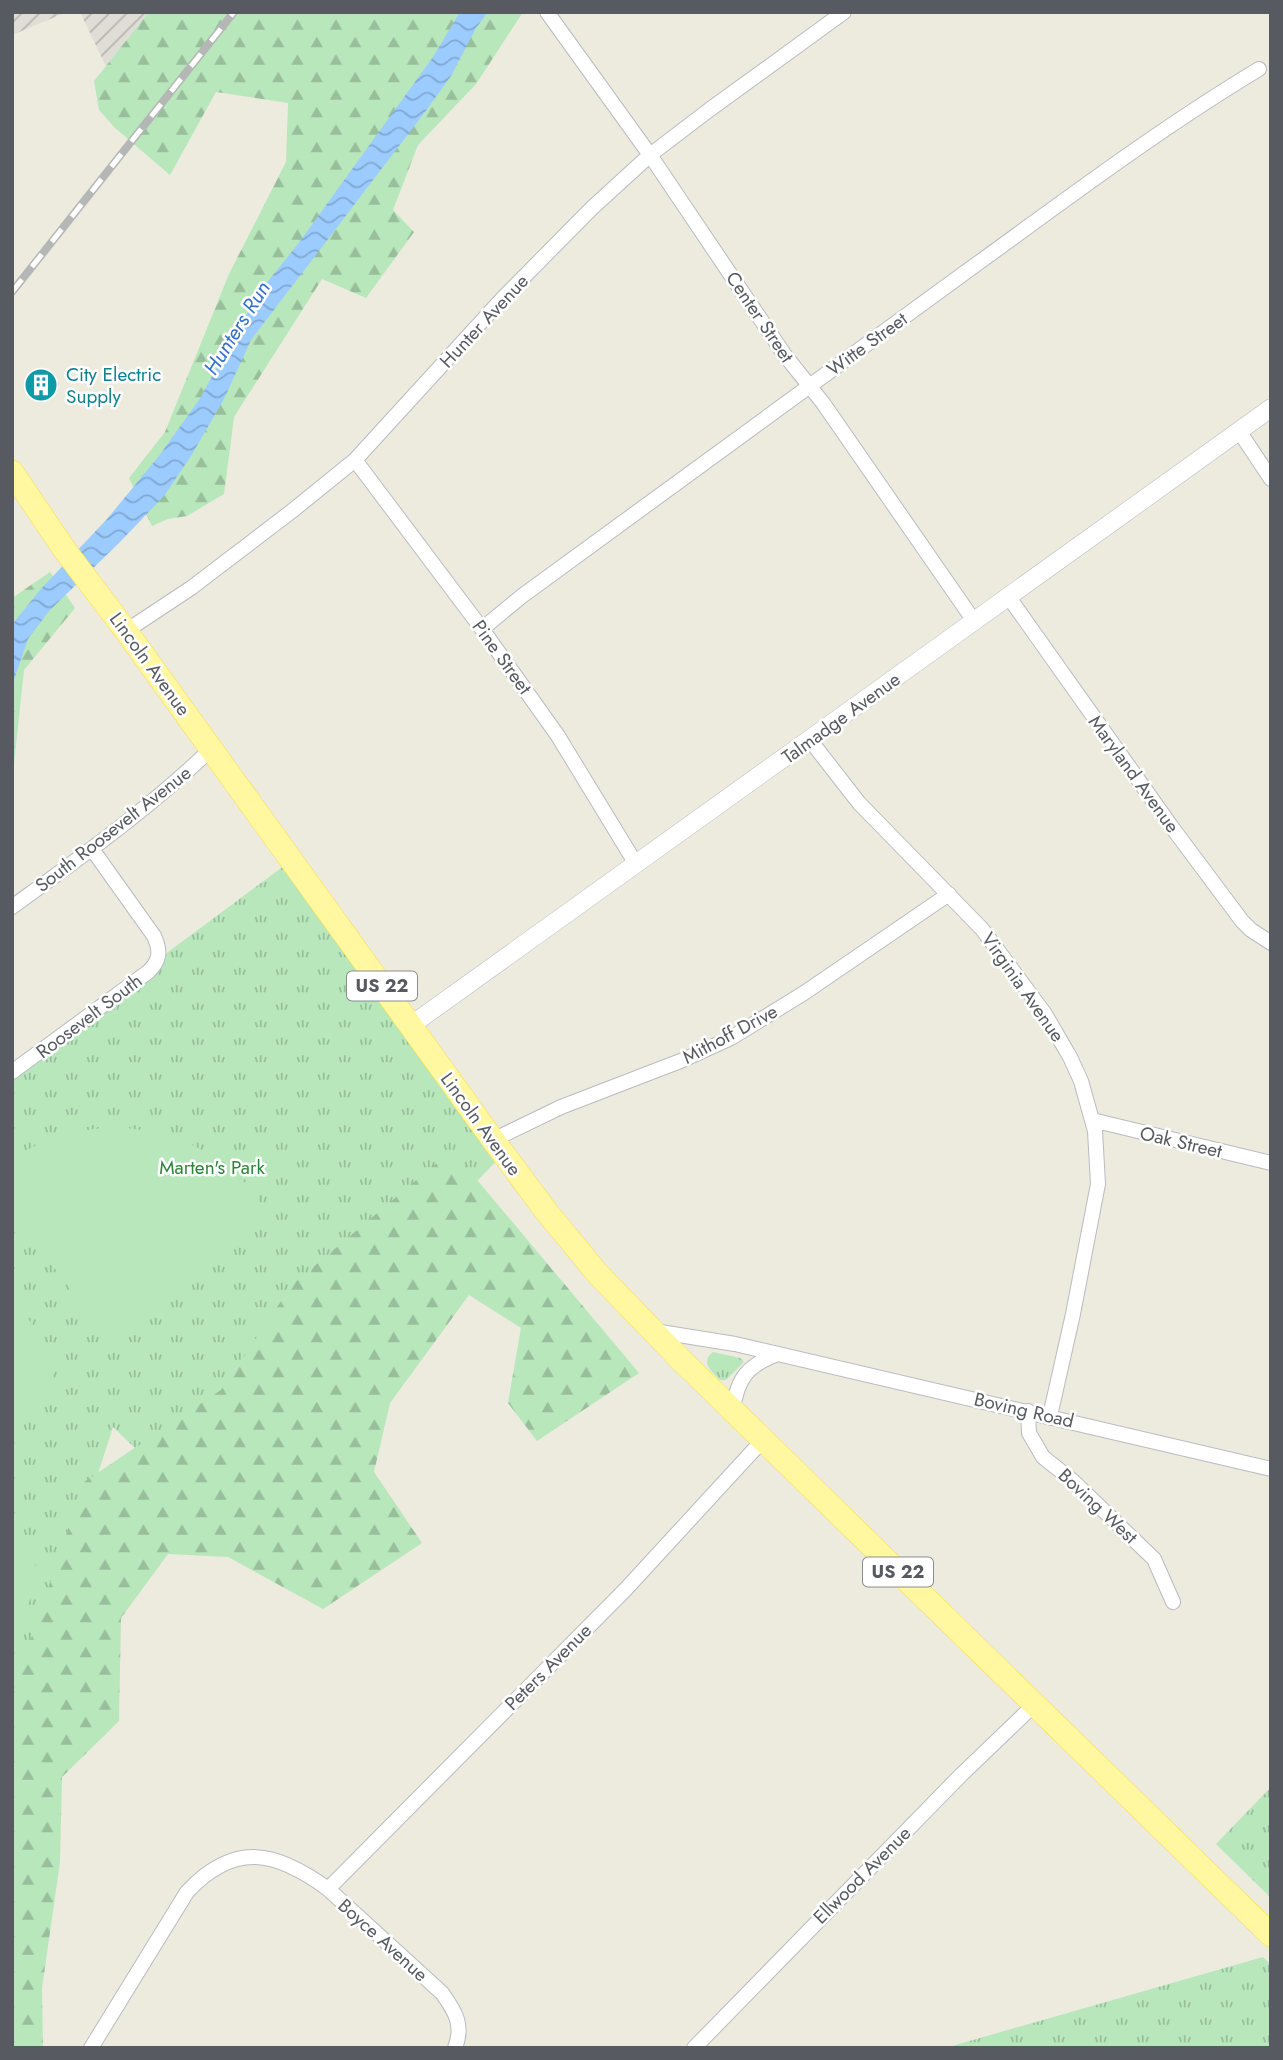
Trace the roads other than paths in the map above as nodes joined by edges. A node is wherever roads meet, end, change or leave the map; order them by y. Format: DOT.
graph roads {
  1 [pos="547,12"];
  2 [pos="844,12"];
  3 [pos="1259,69"];
  4 [pos="650,155"];
  5 [pos="809,386"];
  6 [pos="1271,408"];
  7 [pos="1238,431"];
  8 [pos="355,460"];
  9 [pos="12,472"];
  10 [pos="1271,479"];
  11 [pos="1008,596"];
  12 [pos="974,621"];
  13 [pos="482,629"];
  14 [pos="126,631"];
  15 [pos="810,740"];
  16 [pos="211,749"];
  17 [pos="92,849"];
  18 [pos="636,864"];
  19 [pos="949,894"];
  20 [pos="12,907"];
  21 [pos="1271,943"];
  22 [pos="410,1026"];
  23 [pos="12,1072"];
  24 [pos="1092,1120"];
  25 [pos="493,1140"];
  26 [pos="1271,1163"];
  27 [pos="652,1330"];
  28 [pos="778,1354"];
  29 [pos="733,1410"];
  30 [pos="1028,1411"];
  31 [pos="1050,1416"];
  32 [pos="763,1440"];
  33 [pos="1271,1469"];
  34 [pos="1172,1602"];
  35 [pos="1034,1705"];
  36 [pos="328,1889"];
  37 [pos="1271,1935"];
  38 [pos="91,2048"];
  39 [pos="454,2048"];
  40 [pos="694,2048"];
  1 -- 4 [label="street, Center Street"];
  2 -- 4 [label="street, Hunter Avenue"];
  3 -- 5 [label="street, Witte Street"];
  4 -- 5 [label="street, Center Street"];
  4 -- 8 [label="street, Hunter Avenue"];
  5 -- 12 [label="street, Center Street"];
  5 -- 13 [label="street, Witte Street"];
  6 -- 7 [label="street, Talmadge Avenue"];
  7 -- 10 [label="street"];
  7 -- 11 [label="street, Talmadge Avenue"];
  8 -- 13 [label="street, Pine Street"];
  8 -- 14 [label="street, Hunter Avenue"];
  9 -- 14 [label="main road, Lincoln Avenue / US 22"];
  11 -- 12 [label="street, Talmadge Avenue"];
  11 -- 21 [label="street, Maryland Avenue"];
  12 -- 15 [label="street, Talmadge Avenue"];
  13 -- 18 [label="street, Pine Street"];
  14 -- 16 [label="main road, Lincoln Avenue / US 22"];
  15 -- 18 [label="street, Talmadge Avenue"];
  15 -- 19 [label="street, Virginia Avenue"];
  16 -- 17 [label="street, South Roosevelt Avenue"];
  16 -- 22 [label="main road, Lincoln Avenue / US 22"];
  17 -- 20 [label="street, South Roosevelt Avenue"];
  17 -- 23 [label="street, Roosevelt South"];
  18 -- 22 [label="street, Talmadge Avenue"];
  19 -- 24 [label="street, Virginia Avenue"];
  19 -- 25 [label="street, Mithoff Drive"];
  22 -- 25 [label="main road, Lincoln Avenue / US 22"];
  24 -- 26 [label="street, Oak Street"];
  24 -- 31 [label="street, Virginia Avenue"];
  25 -- 27 [label="main road, Lincoln Avenue / US 22"];
  27 -- 28 [label="street, Boving Road"];
  27 -- 29 [label="main road, Lincoln Avenue / US 22"];
  28 -- 29 [label="street"];
  28 -- 30 [label="street, Boving Road"];
  29 -- 32 [label="main road, Lincoln Avenue / US 22"];
  30 -- 31 [label="street, Boving Road"];
  30 -- 34 [label="street, Boving West"];
  31 -- 33 [label="street, Boving Road"];
  32 -- 35 [label="main road, Lincoln Avenue / US 22"];
  32 -- 36 [label="street, Peters Avenue"];
  35 -- 37 [label="main road, US 22"];
  35 -- 40 [label="street, Ellwood Avenue"];
  36 -- 38 [label="street, Boyce Avenue"];
  36 -- 39 [label="street, Boyce Avenue"];
}
